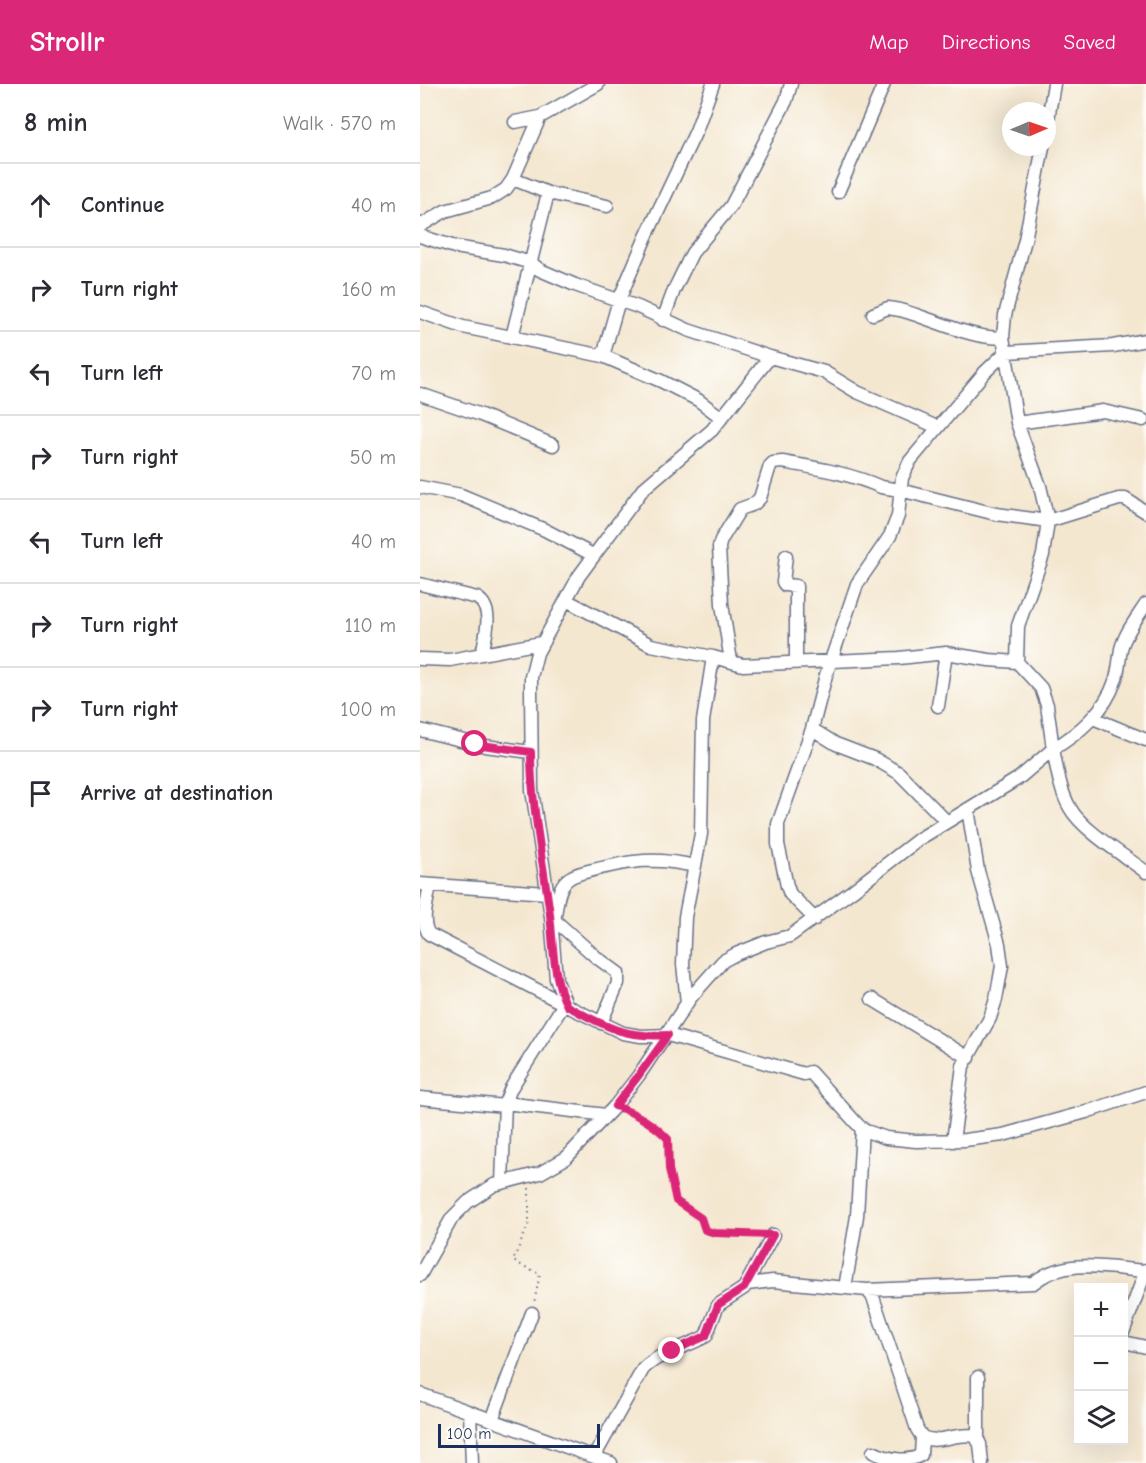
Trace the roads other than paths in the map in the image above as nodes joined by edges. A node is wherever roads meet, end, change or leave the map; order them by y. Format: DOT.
graph roads {
  1 [pos="598,84"];
  2 [pos="713,84"];
  3 [pos="791,84"];
  4 [pos="884,84"];
  5 [pos="1054,84"];
  6 [pos="1051,102"];
  7 [pos="540,117"];
  8 [pos="515,122"];
  9 [pos="1041,156"];
  10 [pos="513,179"];
  11 [pos="838,192"];
  12 [pos="548,193"];
  13 [pos="607,206"];
  14 [pos="420,226"];
  15 [pos="420,236"];
  16 [pos="531,263"];
  17 [pos="619,300"];
  18 [pos="420,312"];
  19 [pos="873,314"];
  20 [pos="663,320"];
  21 [pos="512,337"];
  22 [pos="1003,337"];
  23 [pos="1146,340"];
  24 [pos="1006,352"];
  25 [pos="603,356"];
  26 [pos="770,357"];
  27 [pos="420,394"];
  28 [pos="722,418"];
  29 [pos="1143,420"];
  30 [pos="1017,423"];
  31 [pos="937,427"];
  32 [pos="553,446"];
  33 [pos="420,487"];
  34 [pos="900,490"];
  35 [pos="1146,512"];
  36 [pos="1047,521"];
  37 [pos="593,555"];
  38 [pos="786,556"];
  39 [pos="420,584"];
  40 [pos="566,600"];
  41 [pos="1146,604"];
  42 [pos="541,643"];
  43 [pos="946,653"];
  44 [pos="482,654"];
  45 [pos="713,657"];
  46 [pos="420,659"];
  47 [pos="731,661"];
  48 [pos="832,661"];
  49 [pos="1017,662"];
  50 [pos="796,663"];
  51 [pos="938,705"];
  52 [pos="1093,718"];
  53 [pos="812,729"];
  54 [pos="420,730"];
  55 [pos="1146,740"];
  56 [pos="1053,749"];
  57 [pos="531,752"];
  58 [pos="968,809"];
  59 [pos="946,821"];
  60 [pos="695,866"];
  61 [pos="1146,872"];
  62 [pos="425,884"];
  63 [pos="547,893"];
  64 [pos="552,918"];
  65 [pos="815,919"];
  66 [pos="872,999"];
  67 [pos="687,1003"];
  68 [pos="565,1005"];
  69 [pos="601,1023"];
  70 [pos="668,1035"];
  71 [pos="969,1059"];
  72 [pos="1146,1092"];
  73 [pos="420,1098"];
  74 [pos="505,1105"];
  75 [pos="610,1110"];
  76 [pos="862,1128"];
  77 [pos="953,1141"];
  78 [pos="502,1183"];
  79 [pos="773,1235"];
  80 [pos="1146,1270"];
  81 [pos="420,1275"];
  82 [pos="747,1284"];
  83 [pos="845,1288"];
  84 [pos="867,1290"];
  85 [pos="532,1313"];
  86 [pos="1128,1319"];
  87 [pos="1128,1343"];
  88 [pos="1146,1347"];
  89 [pos="978,1377"];
  90 [pos="420,1394"];
  91 [pos="470,1412"];
  92 [pos="492,1420"];
  93 [pos="922,1437"];
  94 [pos="978,1439"];
  95 [pos="873,1452"];
  96 [pos="594,1457"];
  97 [pos="472,1463"];
  98 [pos="611,1463"];
  99 [pos="982,1463"];
  1 -- 7 [label="street"];
  2 -- 17 [label="street"];
  3 -- 20 [label="street"];
  4 -- 11 [label="street"];
  5 -- 6 [label="street"];
  7 -- 8 [label="street"];
  7 -- 10 [label="street"];
  9 -- 22 [label="street"];
  10 -- 12 [label="street"];
  10 -- 14 [label="street"];
  12 -- 13 [label="street"];
  12 -- 16 [label="street"];
  15 -- 16 [label="street"];
  16 -- 17 [label="street"];
  16 -- 21 [label="street"];
  17 -- 20 [label="street"];
  17 -- 25 [label="street"];
  18 -- 21 [label="street"];
  19 -- 22 [label="street"];
  20 -- 26 [label="street"];
  21 -- 25 [label="street"];
  22 -- 24 [label="street"];
  23 -- 24 [label="street"];
  24 -- 30 [label="street"];
  24 -- 31 [label="street"];
  25 -- 28 [label="street"];
  26 -- 28 [label="street"];
  26 -- 31 [label="street"];
  27 -- 32 [label="street"];
  28 -- 37 [label="street"];
  29 -- 30 [label="street"];
  30 -- 36 [label="street"];
  31 -- 34 [label="street"];
  33 -- 37 [label="street"];
  34 -- 36 [label="street"];
  34 -- 47 [label="street"];
  34 -- 48 [label="street"];
  35 -- 36 [label="street"];
  36 -- 49 [label="street"];
  37 -- 40 [label="street"];
  38 -- 50 [label="street"];
  39 -- 44 [label="street"];
  40 -- 42 [label="street"];
  40 -- 45 [label="street"];
  41 -- 52 [label="street"];
  42 -- 44 [label="street"];
  42 -- 57 [label="street"];
  43 -- 48 [label="street"];
  43 -- 49 [label="street"];
  43 -- 51 [label="street"];
  44 -- 46 [label="street"];
  45 -- 47 [label="street"];
  45 -- 60 [label="street"];
  47 -- 50 [label="street"];
  48 -- 50 [label="street"];
  48 -- 53 [label="street"];
  49 -- 56 [label="street"];
  52 -- 55 [label="street"];
  52 -- 56 [label="street"];
  53 -- 59 [label="street"];
  53 -- 65 [label="street"];
  54 -- 57 [label="street"];
  56 -- 58 [label="street"];
  56 -- 61 [label="street"];
  57 -- 63 [label="street"];
  58 -- 59 [label="street"];
  58 -- 71 [label="street"];
  59 -- 65 [label="street"];
  60 -- 64 [label="street"];
  60 -- 67 [label="street"];
  62 -- 63 [label="street"];
  62 -- 68 [label="street"];
  63 -- 64 [label="street"];
  64 -- 68 [label="street"];
  64 -- 69 [label="street"];
  65 -- 67 [label="street"];
  66 -- 71 [label="street"];
  67 -- 70 [label="street"];
  68 -- 69 [label="street"];
  68 -- 74 [label="street"];
  69 -- 70 [label="street"];
  70 -- 75 [label="street"];
  70 -- 76 [label="street"];
  71 -- 77 [label="street"];
  72 -- 77 [label="street"];
  73 -- 74 [label="street"];
  74 -- 75 [label="street"];
  74 -- 78 [label="street"];
  75 -- 78 [label="street"];
  76 -- 77 [label="street"];
  76 -- 83 [label="street"];
  78 -- 81 [label="street"];
  79 -- 82 [label="street"];
  80 -- 84 [label="street"];
  80 -- 86 [label="street"];
  82 -- 83 [label="street"];
  82 -- 96 [label="street"];
  83 -- 84 [label="street"];
  84 -- 93 [label="street"];
  85 -- 92 [label="street"];
  87 -- 88 [label="street"];
  89 -- 94 [label="street"];
  90 -- 91 [label="street"];
  91 -- 92 [label="street"];
  91 -- 97 [label="street"];
  92 -- 96 [label="street"];
  93 -- 94 [label="street"];
  93 -- 95 [label="street"];
  94 -- 99 [label="street"];
  96 -- 98 [label="street"];
}
